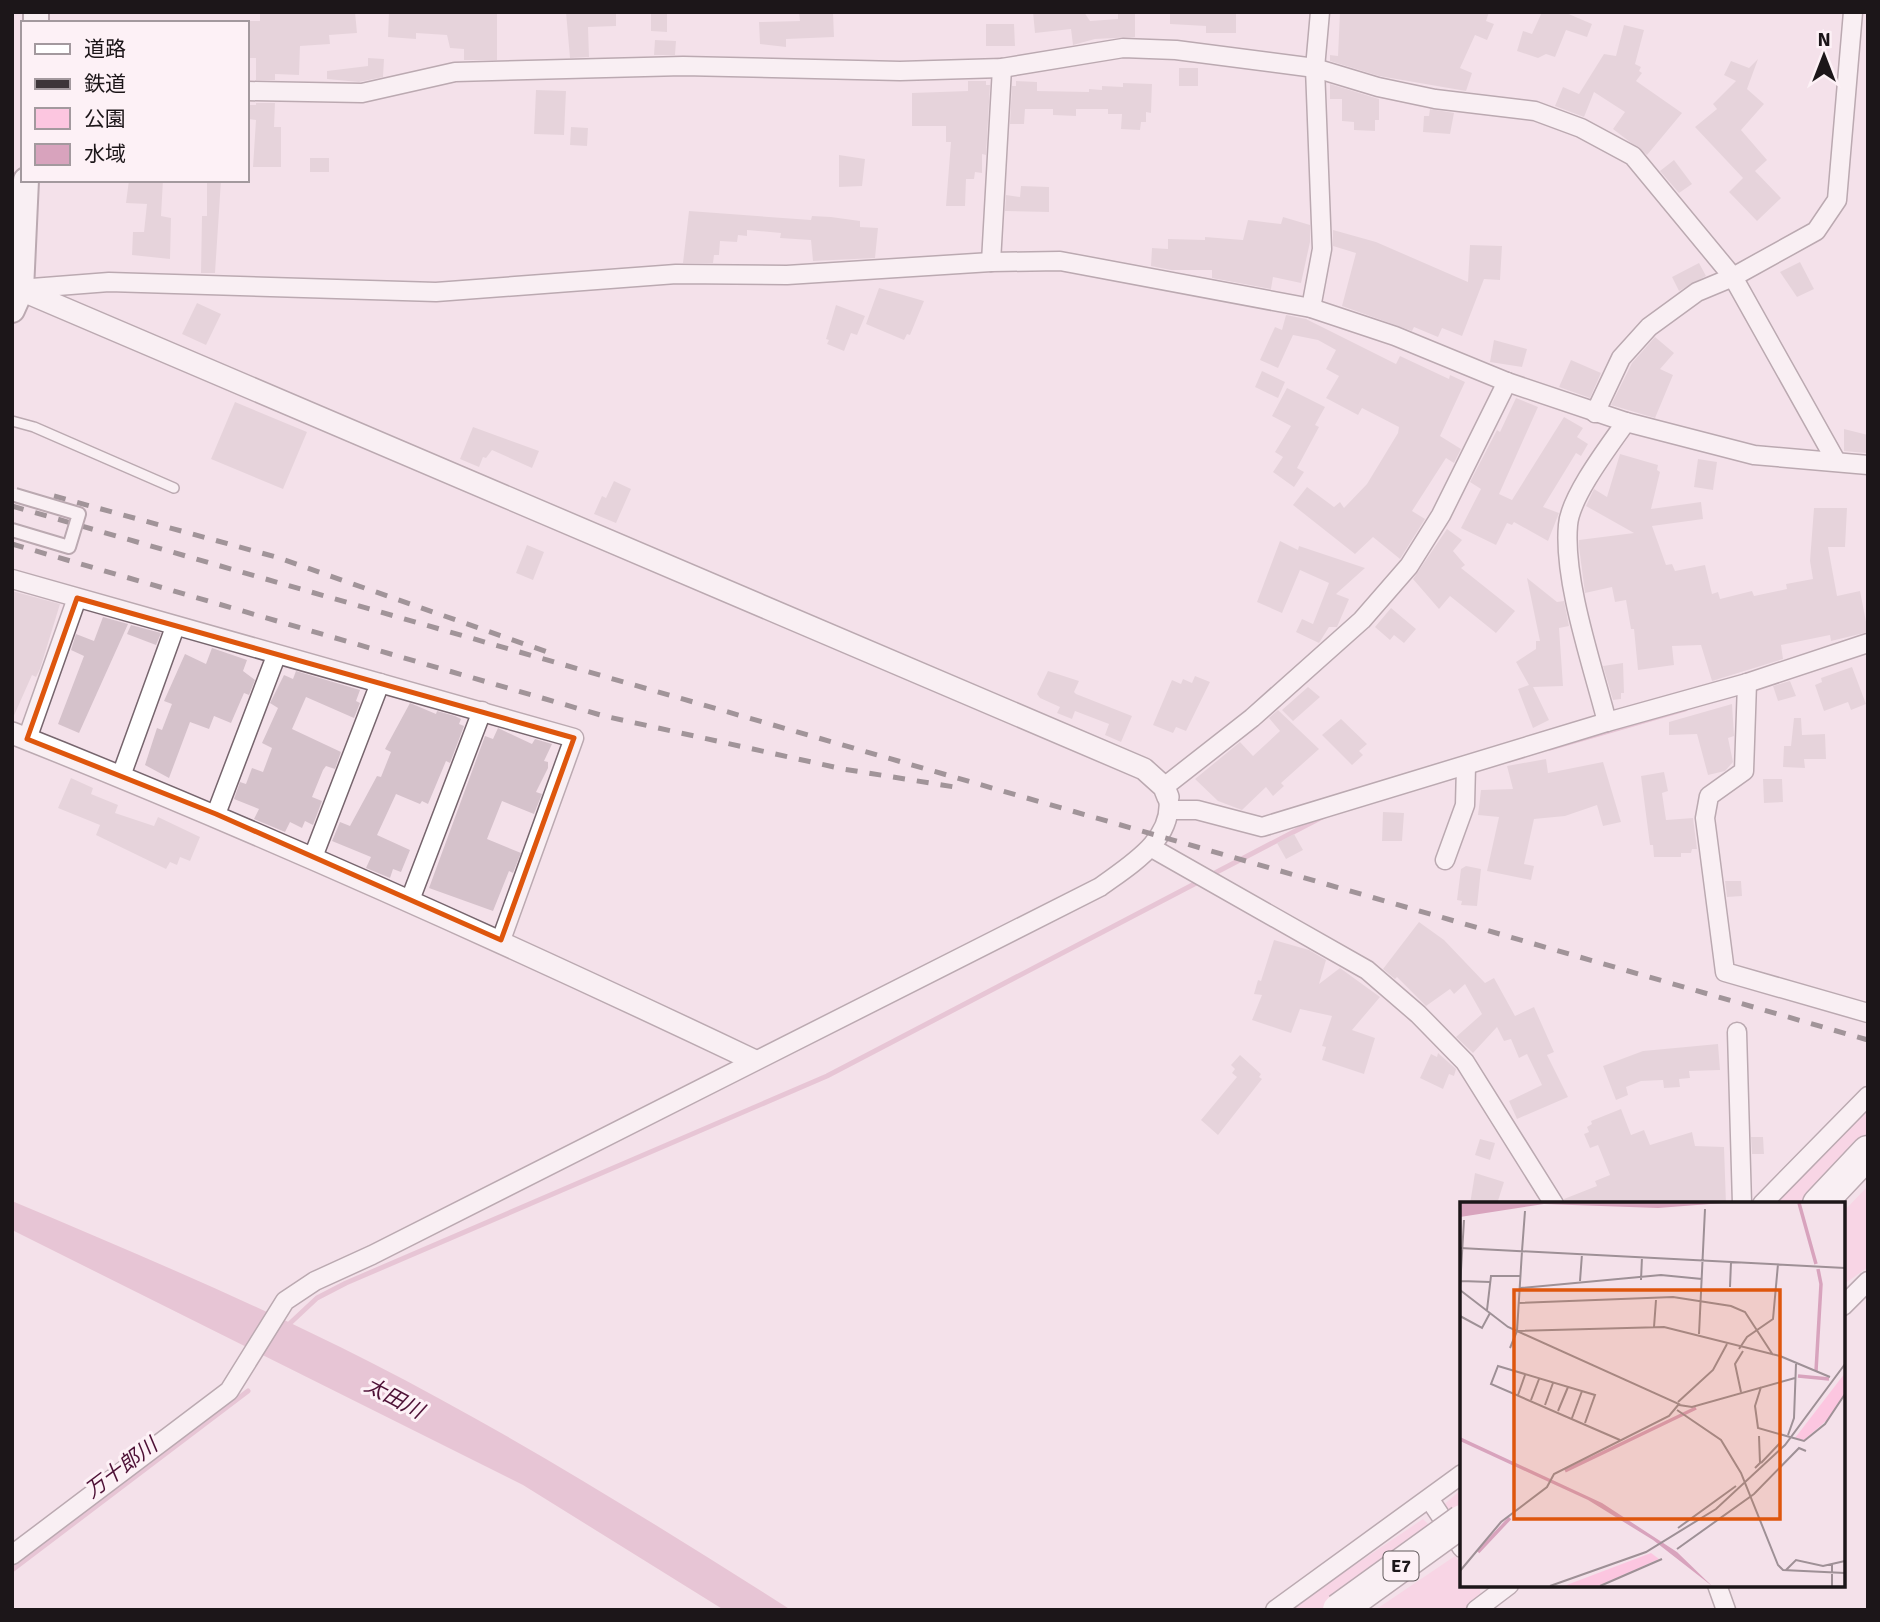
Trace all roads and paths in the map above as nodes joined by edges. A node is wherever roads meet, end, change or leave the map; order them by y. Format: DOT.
graph roads {
  1 [pos="1320,12"];
  2 [pos="1853,12"];
  3 [pos="1002,68"];
  4 [pos="1315,68"];
  5 [pos="248,91"];
  6 [pos="26,182"];
  7 [pos="991,262"];
  8 [pos="1733,277"];
  9 [pos="15,295"];
  10 [pos="1311,307"];
  11 [pos="1507,382"];
  12 [pos="1595,413"];
  13 [pos="12,421"];
  14 [pos="1626,422"];
  15 [pos="1836,461"];
  16 [pos="1868,466"];
  17 [pos="174,488"];
  18 [pos="15,495"];
  19 [pos="12,530"];
  20 [pos="12,579"];
  21 [pos="77,598"];
  22 [pos="175,627"];
  23 [pos="1868,643"];
  24 [pos="276,656"];
  25 [pos="380,683"];
  26 [pos="1747,683"];
  27 [pos="482,711"];
  28 [pos="1607,722"];
  29 [pos="20,736"];
  30 [pos="1466,766"];
  31 [pos="121,776"];
  32 [pos="1167,798"];
  33 [pos="216,814"];
  34 [pos="1152,848"];
  35 [pos="313,857"];
  36 [pos="1445,860"];
  37 [pos="410,900"];
  38 [pos="500,940"];
  39 [pos="1868,1013"];
  40 [pos="1737,1032"];
  41 [pos="753,1060"];
  42 [pos="1868,1096"];
  43 [pos="1868,1152"];
  44 [pos="1868,1173"];
  45 [pos="1553,1202"];
  46 [pos="1742,1202"];
  47 [pos="1764,1202"];
  48 [pos="1821,1202"];
  49 [pos="1840,1202"];
  50 [pos="1868,1281"];
  51 [pos="1845,1304"];
  52 [pos="1460,1476"];
  53 [pos="1430,1500"];
  54 [pos="1460,1522"];
  55 [pos="1460,1540"];
  56 [pos="1460,1545"];
  57 [pos="12,1555"];
  58 [pos="1718,1587"];
  59 [pos="1497,1589"];
  60 [pos="1275,1610"];
  61 [pos="1339,1610"];
  62 [pos="1365,1610"];
  63 [pos="1476,1610"];
  64 [pos="1726,1610"];
  1 -- 4 [label="street"];
  2 -- 8 [label="street"];
  3 -- 4 [label="street"];
  3 -- 5 [label="street"];
  3 -- 7 [label="street"];
  4 -- 8 [label="street"];
  4 -- 10 [label="street"];
  6 -- 9 [label="main road"];
  7 -- 9 [label="street"];
  7 -- 10 [label="street"];
  8 -- 12 [label="street"];
  8 -- 15 [label="street"];
  9 -- 32 [label="street"];
  10 -- 11 [label="street"];
  11 -- 12 [label="street"];
  11 -- 32 [label="street"];
  12 -- 14 [label="street"];
  13 -- 17 [label="lane"];
  14 -- 15 [label="street"];
  14 -- 28 [label="street"];
  15 -- 16 [label="street"];
  18 -- 19 [label="street, bridge"];
  20 -- 21 [label="street"];
  21 -- 22 [label="street"];
  21 -- 29 [label="street"];
  22 -- 24 [label="street"];
  22 -- 31 [label="street"];
  23 -- 26 [label="street"];
  24 -- 25 [label="street"];
  24 -- 33 [label="street"];
  25 -- 27 [label="street"];
  25 -- 35 [label="street"];
  26 -- 28 [label="street"];
  26 -- 39 [label="street"];
  27 -- 37 [label="street"];
  27 -- 38 [label="street"];
  28 -- 30 [label="street"];
  29 -- 31 [label="street"];
  30 -- 32 [label="street"];
  30 -- 36 [label="street"];
  31 -- 33 [label="street"];
  32 -- 34 [label="street"];
  33 -- 35 [label="street"];
  34 -- 41 [label="street"];
  34 -- 45 [label="street"];
  35 -- 37 [label="street"];
  37 -- 38 [label="street"];
  38 -- 41 [label="street"];
  40 -- 46 [label="street"];
  41 -- 57 [label="street"];
  42 -- 47 [label="street"];
  43 -- 48 [label="highway"];
  44 -- 49 [label="highway"];
  50 -- 51 [label="street"];
  52 -- 53 [label="street"];
  53 -- 56 [label="street"];
  53 -- 60 [label="street"];
  54 -- 61 [label="highway, E7, bridge"];
  55 -- 62 [label="highway, E7"];
  58 -- 64 [label="street"];
  59 -- 63 [label="street"];
}
